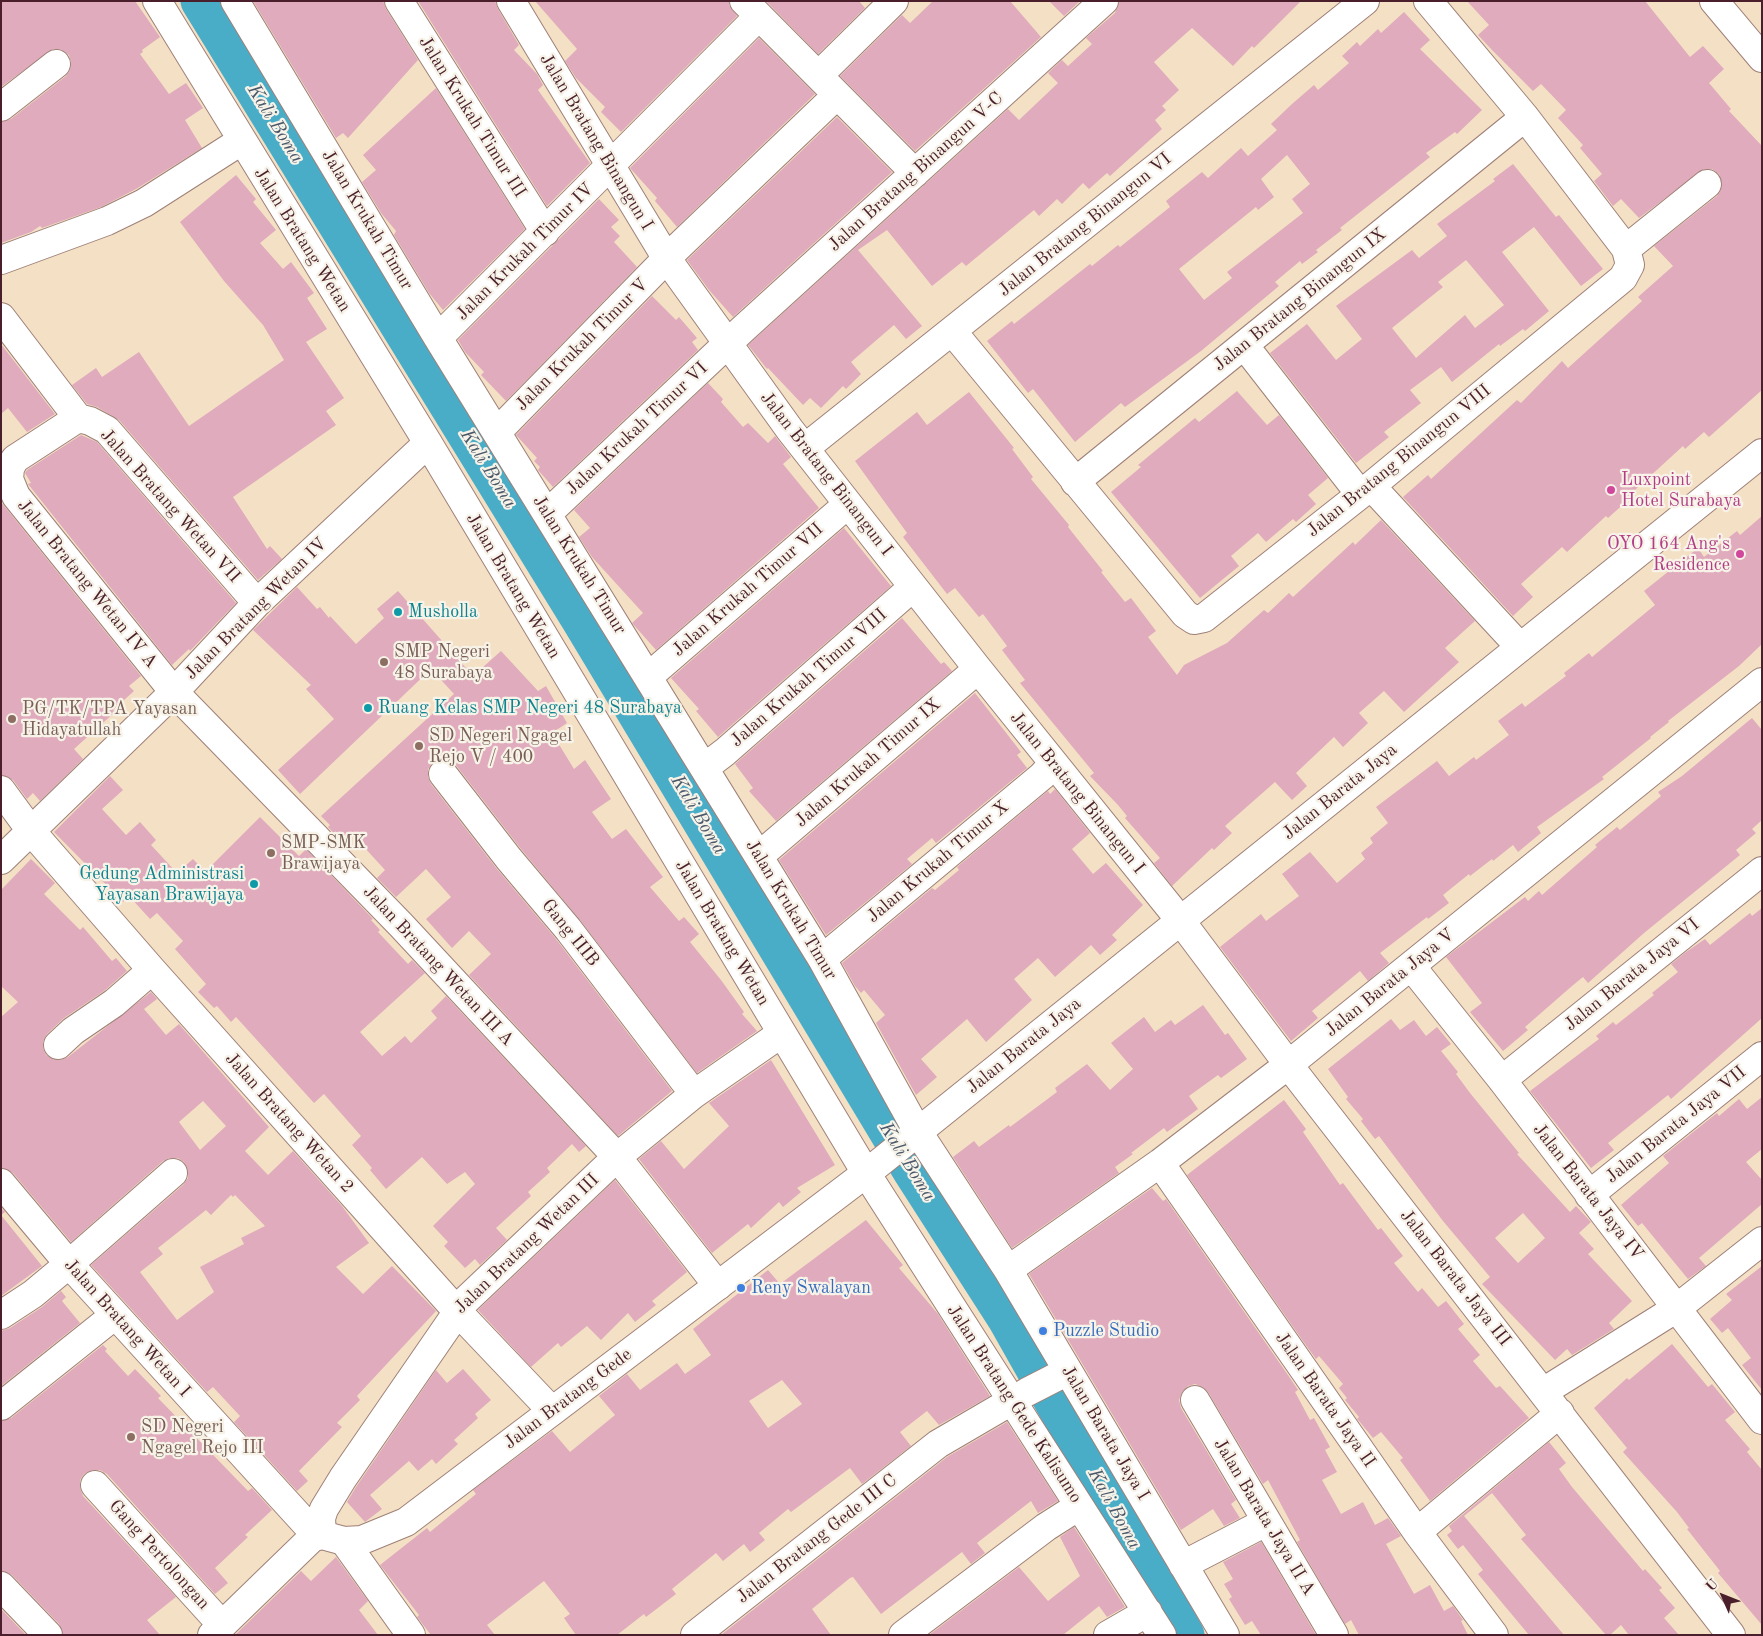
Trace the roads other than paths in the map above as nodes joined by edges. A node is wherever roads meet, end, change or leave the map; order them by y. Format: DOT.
graph roads {
  1 [pos="157,1"];
  2 [pos="236,1"];
  3 [pos="399,1"];
  4 [pos="511,1"];
  5 [pos="894,1"];
  6 [pos="1104,1"];
  7 [pos="1365,1"];
  8 [pos="1428,1"];
  9 [pos="1714,1"];
  10 [pos="752,8"];
  11 [pos="1762,58"];
  12 [pos="56,64"];
  13 [pos="828,85"];
  14 [pos="1,107"];
  15 [pos="1525,118"];
  16 [pos="241,141"];
  17 [pos="609,166"];
  18 [pos="915,173"];
  19 [pos="1707,184"];
  20 [pos="546,232"];
  21 [pos="1626,250"];
  22 [pos="667,259"];
  23 [pos="1,260"];
  24 [pos="1,317"];
  25 [pos="952,331"];
  26 [pos="438,338"];
  27 [pos="727,344"];
  28 [pos="1244,345"];
  29 [pos="78,418"];
  30 [pos="497,432"];
  31 [pos="428,443"];
  32 [pos="805,448"];
  33 [pos="1762,453"];
  34 [pos="1075,482"];
  35 [pos="1365,490"];
  36 [pos="848,504"];
  37 [pos="547,514"];
  38 [pos="914,587"];
  39 [pos="256,603"];
  40 [pos="1520,647"];
  41 [pos="978,669"];
  42 [pos="648,677"];
  43 [pos="1762,682"];
  44 [pos="174,692"];
  45 [pos="1053,764"];
  46 [pos="704,768"];
  47 [pos="443,774"];
  48 [pos="1,790"];
  49 [pos="31,831"];
  50 [pos="759,856"];
  51 [pos="1,860"];
  52 [pos="1762,871"];
  53 [pos="1180,920"];
  54 [pos="822,959"];
  55 [pos="1411,966"];
  56 [pos="152,970"];
  57 [pos="782,1032"];
  58 [pos="58,1045"];
  59 [pos="1762,1056"];
  60 [pos="1288,1065"];
  61 [pos="1502,1080"];
  62 [pos="694,1094"];
  63 [pos="913,1136"];
  64 [pos="617,1157"];
  65 [pos="1160,1163"];
  66 [pos="869,1171"];
  67 [pos="173,1173"];
  68 [pos="1,1183"];
  69 [pos="1590,1194"];
  70 [pos="1762,1241"];
  71 [pos="69,1264"];
  72 [pos="1008,1270"];
  73 [pos="718,1286"];
  74 [pos="1677,1308"];
  75 [pos="456,1311"];
  76 [pos="1,1315"];
  77 [pos="115,1315"];
  78 [pos="1060,1375"];
  79 [pos="1543,1392"];
  80 [pos="1019,1397"];
  81 [pos="1195,1400"];
  82 [pos="1,1406"];
  83 [pos="552,1411"];
  84 [pos="1560,1413"];
  85 [pos="1762,1420"];
  86 [pos="96,1485"];
  87 [pos="1079,1506"];
  88 [pos="1266,1522"];
  89 [pos="1417,1532"];
  90 [pos="328,1537"];
  91 [pos="1184,1565"];
  92 [pos="1,1586"];
  93 [pos="1155,1624"];
  94 [pos="217,1630"];
  95 [pos="1492,1634"];
  96 [pos="48,1635"];
  97 [pos="411,1635"];
  98 [pos="695,1635"];
  99 [pos="903,1635"];
  100 [pos="1108,1635"];
  101 [pos="1225,1635"];
  102 [pos="1334,1635"];
  103 [pos="1730,1635"];
  1 -- 16 [label="street, Jalan Bratang Wetan"];
  2 -- 26 [label="street, Jalan Krukah Timur"];
  3 -- 20 [label="street, Jalan Krukah Timur III"];
  4 -- 17 [label="street, Jalan Bratang Binangun I"];
  5 -- 13 [label="street, Jalan Krukah Timur V"];
  6 -- 18 [label="street, Jalan Bratang Binangun V-C"];
  7 -- 25 [label="street, Jalan Bratang Binangun VI"];
  8 -- 15 [label="street"];
  9 -- 11 [label="street"];
  10 -- 13 [label="street"];
  10 -- 17 [label="street, Jalan Krukah Timur IV"];
  12 -- 14 [label="street"];
  13 -- 18 [label="street"];
  13 -- 22 [label="street, Jalan Krukah Timur V"];
  15 -- 21 [label="street"];
  15 -- 28 [label="street, Jalan Bratang Binangun IX"];
  16 -- 23 [label="street"];
  16 -- 31 [label="street, Jalan Bratang Wetan"];
  17 -- 20 [label="street, Jalan Krukah Timur IV"];
  17 -- 22 [label="street, Jalan Bratang Binangun I"];
  18 -- 27 [label="street, Jalan Bratang Binangun V-C"];
  19 -- 21 [label="street"];
  20 -- 26 [label="street, Jalan Krukah Timur IV"];
  21 -- 35 [label="street, Jalan Bratang Binangun VIII"];
  22 -- 27 [label="street, Jalan Bratang Binangun I"];
  22 -- 30 [label="street, Jalan Krukah Timur V"];
  24 -- 29 [label="street"];
  25 -- 32 [label="street, Jalan Bratang Binangun VI"];
  25 -- 34 [label="street, Jalan Bratang Binangun VIII"];
  26 -- 30 [label="street, Jalan Krukah Timur"];
  27 -- 32 [label="street, Jalan Bratang Binangun I"];
  27 -- 37 [label="street, Jalan Krukah Timur VI"];
  28 -- 34 [label="street, Jalan Bratang Binangun IX"];
  28 -- 35 [label="street"];
  29 -- 39 [label="street, Jalan Bratang Wetan VII"];
  29 -- 44 [label="street, Jalan Bratang Wetan IV A"];
  30 -- 37 [label="street, Jalan Krukah Timur"];
  31 -- 39 [label="street, Jalan Bratang Wetan IV"];
  31 -- 57 [label="street, Jalan Bratang Wetan"];
  32 -- 36 [label="street, Jalan Bratang Binangun I"];
  33 -- 40 [label="street, Jalan Barata Jaya"];
  34 -- 35 [label="street, Jalan Bratang Binangun VIII"];
  35 -- 40 [label="street"];
  36 -- 38 [label="street, Jalan Bratang Binangun I"];
  36 -- 42 [label="street, Jalan Krukah Timur VII"];
  37 -- 42 [label="street, Jalan Krukah Timur"];
  38 -- 41 [label="street, Jalan Bratang Binangun I"];
  38 -- 46 [label="street, Jalan Krukah Timur VIII"];
  39 -- 44 [label="street, Jalan Bratang Wetan IV"];
  40 -- 53 [label="street, Jalan Barata Jaya"];
  41 -- 45 [label="street, Jalan Bratang Binangun I"];
  41 -- 50 [label="street, Jalan Krukah Timur IX"];
  42 -- 46 [label="street, Jalan Krukah Timur"];
  43 -- 55 [label="street, Jalan Barata Jaya V"];
  44 -- 49 [label="street, Jalan Bratang Wetan IV"];
  44 -- 64 [label="street, Jalan Bratang Wetan III A"];
  45 -- 53 [label="street, Jalan Bratang Binangun I"];
  45 -- 54 [label="street, Jalan Krukah Timur X"];
  46 -- 50 [label="street, Jalan Krukah Timur"];
  47 -- 62 [label="street, Gang IIIB"];
  48 -- 49 [label="street, Jalan Bratang Wetan 2"];
  49 -- 51 [label="street, Jalan Bratang Wetan IV"];
  49 -- 56 [label="street, Jalan Bratang Wetan 2"];
  50 -- 54 [label="street, Jalan Krukah Timur"];
  52 -- 61 [label="street, Jalan Barata Jaya VI"];
  53 -- 60 [label="street, Jalan Barata Jaya III"];
  53 -- 63 [label="street, Jalan Barata Jaya"];
  54 -- 63 [label="street, Jalan Krukah Timur"];
  55 -- 60 [label="street, Jalan Barata Jaya V"];
  55 -- 61 [label="street, Jalan Barata Jaya IV"];
  56 -- 58 [label="street"];
  56 -- 75 [label="street, Jalan Bratang Wetan 2"];
  57 -- 62 [label="street, Jalan Bratang Wetan III"];
  57 -- 66 [label="street, Jalan Bratang Wetan"];
  59 -- 69 [label="street, Jalan Barata Jaya VII"];
  60 -- 65 [label="street, Jalan Barata Jaya V"];
  60 -- 79 [label="street, Jalan Barata Jaya III"];
  61 -- 69 [label="street, Jalan Barata Jaya IV"];
  62 -- 64 [label="street, Jalan Bratang Wetan III"];
  63 -- 66 [label="street, Jalan Bratang Gede"];
  63 -- 72 [label="street, Jalan Barata Jaya I"];
  64 -- 73 [label="street, Jalan Bratang Wetan III A"];
  64 -- 75 [label="street, Jalan Bratang Wetan III"];
  65 -- 72 [label="street, Jalan Barata Jaya V"];
  65 -- 89 [label="street, Jalan Barata Jaya II"];
  66 -- 73 [label="street, Jalan Bratang Gede"];
  66 -- 80 [label="street, Jalan Bratang Gede Kalisumo"];
  67 -- 71 [label="street"];
  68 -- 71 [label="street, Jalan Bratang Wetan I"];
  69 -- 74 [label="street, Jalan Barata Jaya IV"];
  70 -- 74 [label="street"];
  71 -- 76 [label="street"];
  71 -- 77 [label="street, Jalan Bratang Wetan I"];
  72 -- 78 [label="street, Jalan Barata Jaya I"];
  73 -- 83 [label="street, Jalan Bratang Gede"];
  74 -- 79 [label="street"];
  74 -- 85 [label="street, Jalan Barata Jaya IV"];
  75 -- 83 [label="street, Jalan Bratang Wetan 2"];
  75 -- 90 [label="street, Jalan Bratang Wetan III"];
  77 -- 82 [label="street"];
  77 -- 90 [label="street, Jalan Bratang Wetan I"];
  78 -- 80 [label="street, Jalan Bratang Gede III C"];
  78 -- 91 [label="street, Jalan Barata Jaya I"];
  79 -- 84 [label="street, Jalan Barata Jaya III"];
  80 -- 87 [label="street, Jalan Bratang Gede Kalisumo"];
  80 -- 98 [label="street, Jalan Bratang Gede III C"];
  81 -- 88 [label="street, Jalan Barata Jaya II A"];
  83 -- 90 [label="street, Jalan Bratang Gede"];
  84 -- 89 [label="street"];
  84 -- 103 [label="street, Jalan Barata Jaya III"];
  86 -- 94 [label="street, Gang Pertolongan"];
  87 -- 93 [label="street, Jalan Bratang Gede Kalisumo"];
  87 -- 99 [label="street"];
  88 -- 91 [label="street"];
  88 -- 102 [label="street, Jalan Barata Jaya II A"];
  89 -- 95 [label="street, Jalan Barata Jaya II"];
  90 -- 94 [label="street"];
  90 -- 97 [label="street, Jalan Bratang Wetan I"];
  91 -- 101 [label="street, Jalan Barata Jaya I"];
  92 -- 96 [label="street"];
  93 -- 100 [label="street"];
}
